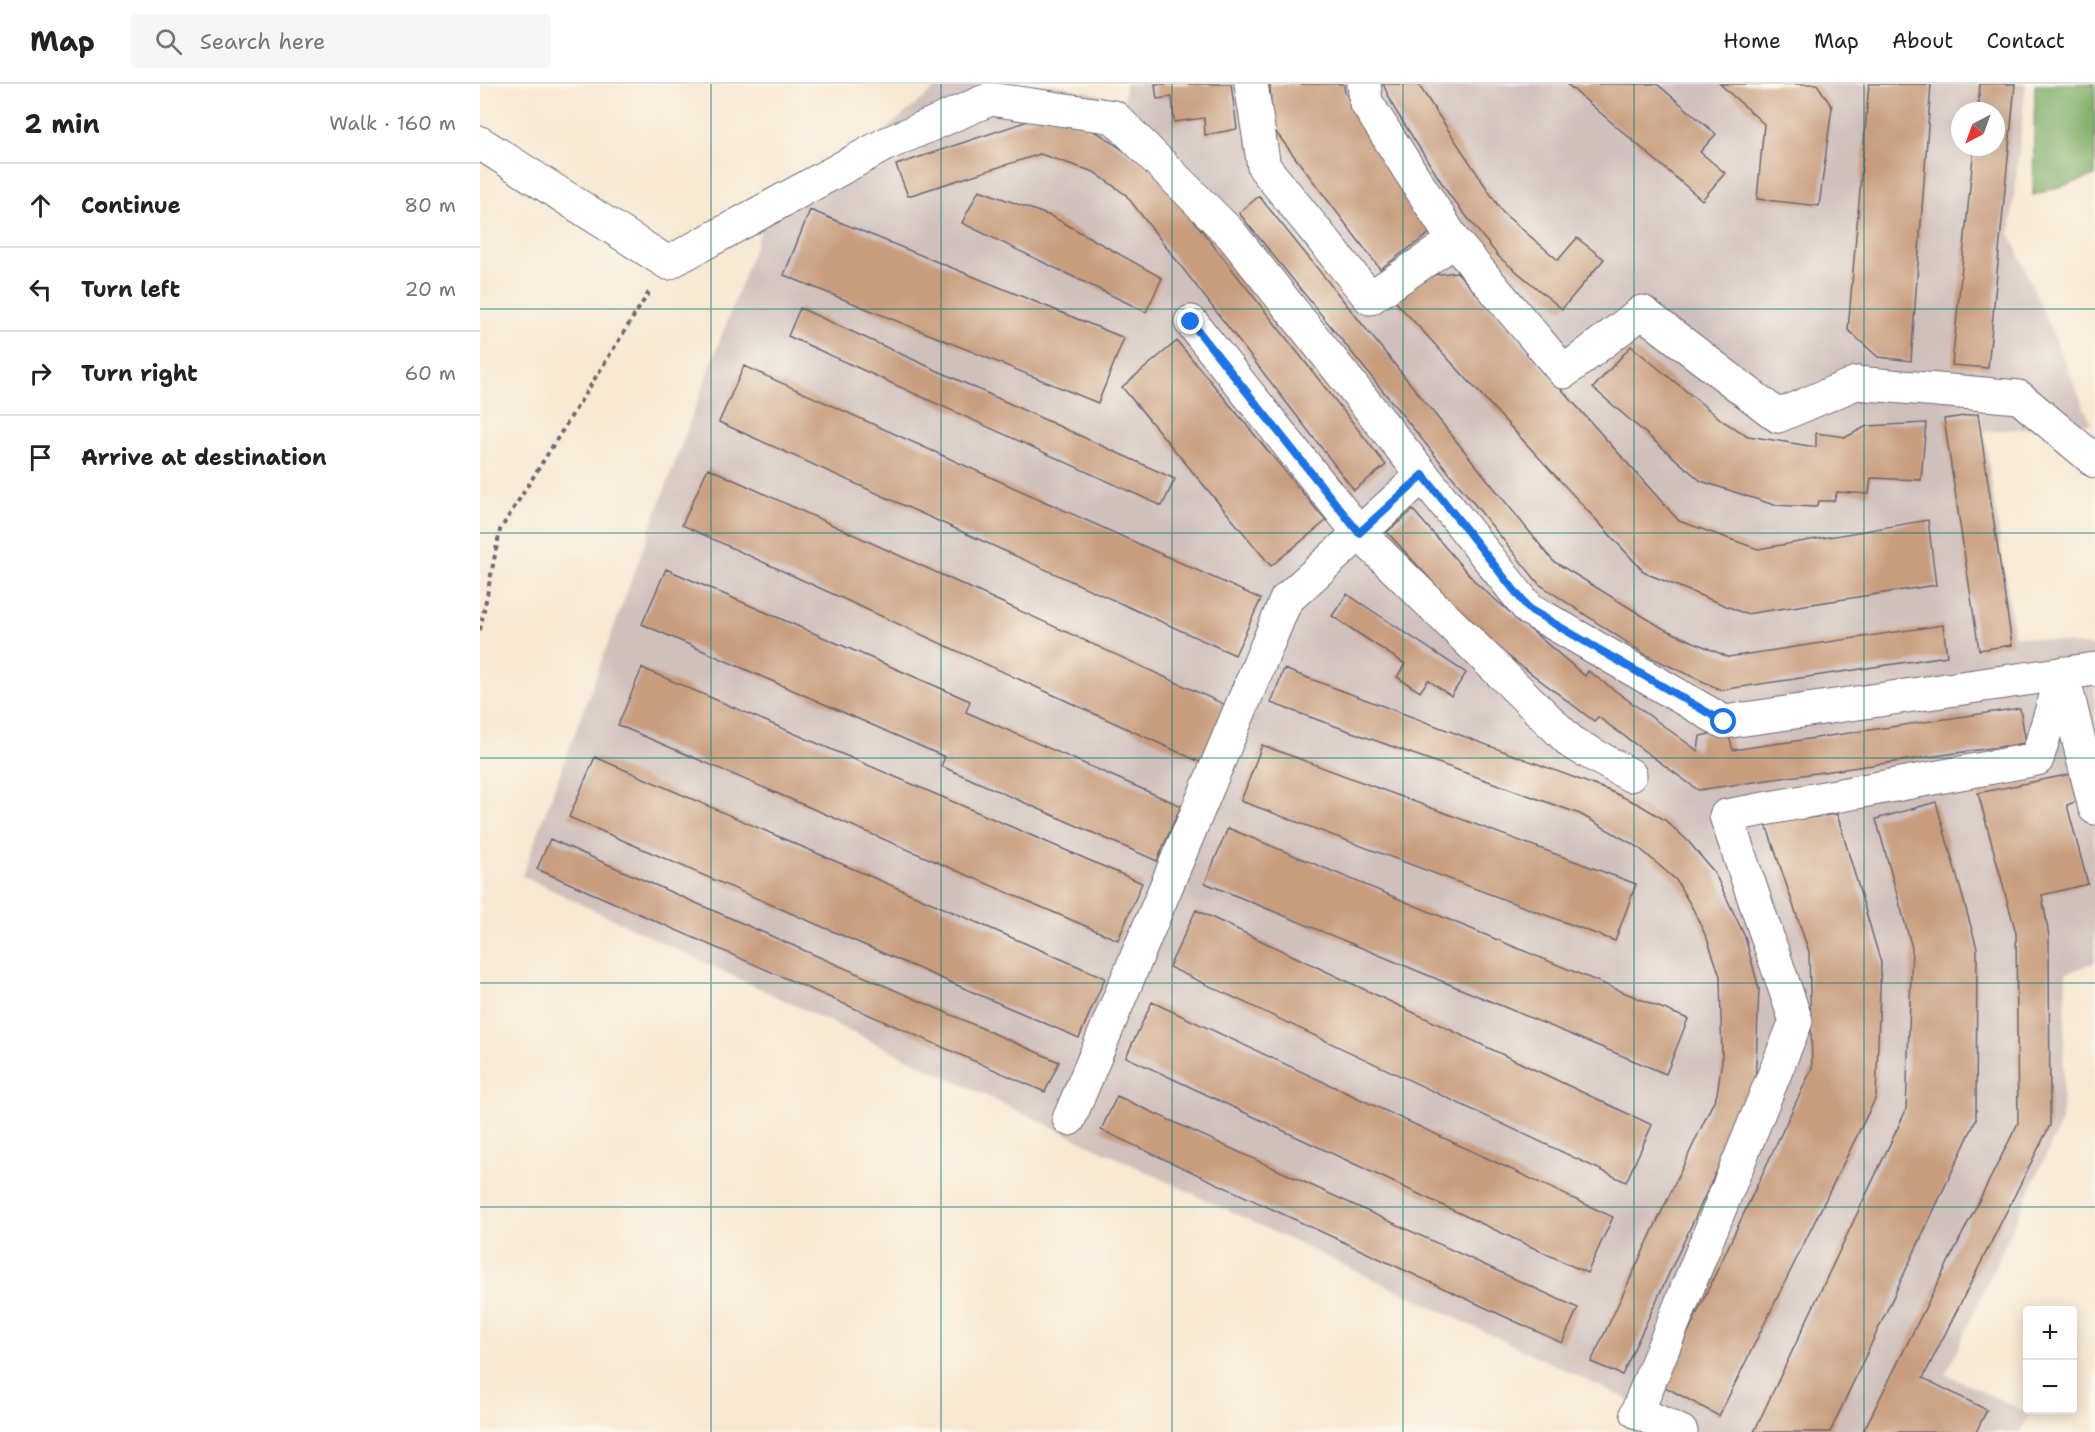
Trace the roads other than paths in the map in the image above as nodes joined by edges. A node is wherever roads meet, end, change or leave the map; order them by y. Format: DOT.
graph roads {
  1 [pos="1251,84"];
  2 [pos="1364,84"];
  3 [pos="480,143"];
  4 [pos="1454,241"];
  5 [pos="1191,322"];
  6 [pos="2095,461"];
  7 [pos="1423,475"];
  8 [pos="1359,533"];
  9 [pos="2095,669"];
  10 [pos="2063,674"];
  11 [pos="1630,776"];
  12 [pos="2095,808"];
  13 [pos="1070,1119"];
  14 [pos="1681,1432"];
  1 -- 4 [label="lane"];
  2 -- 4 [label="lane"];
  3 -- 7 [label="lane"];
  4 -- 6 [label="lane"];
  5 -- 8 [label="lane"];
  7 -- 8 [label="lane"];
  7 -- 10 [label="lane"];
  8 -- 11 [label="lane"];
  8 -- 13 [label="lane"];
  9 -- 10 [label="lane"];
  10 -- 12 [label="lane"];
  10 -- 14 [label="lane"];
}
